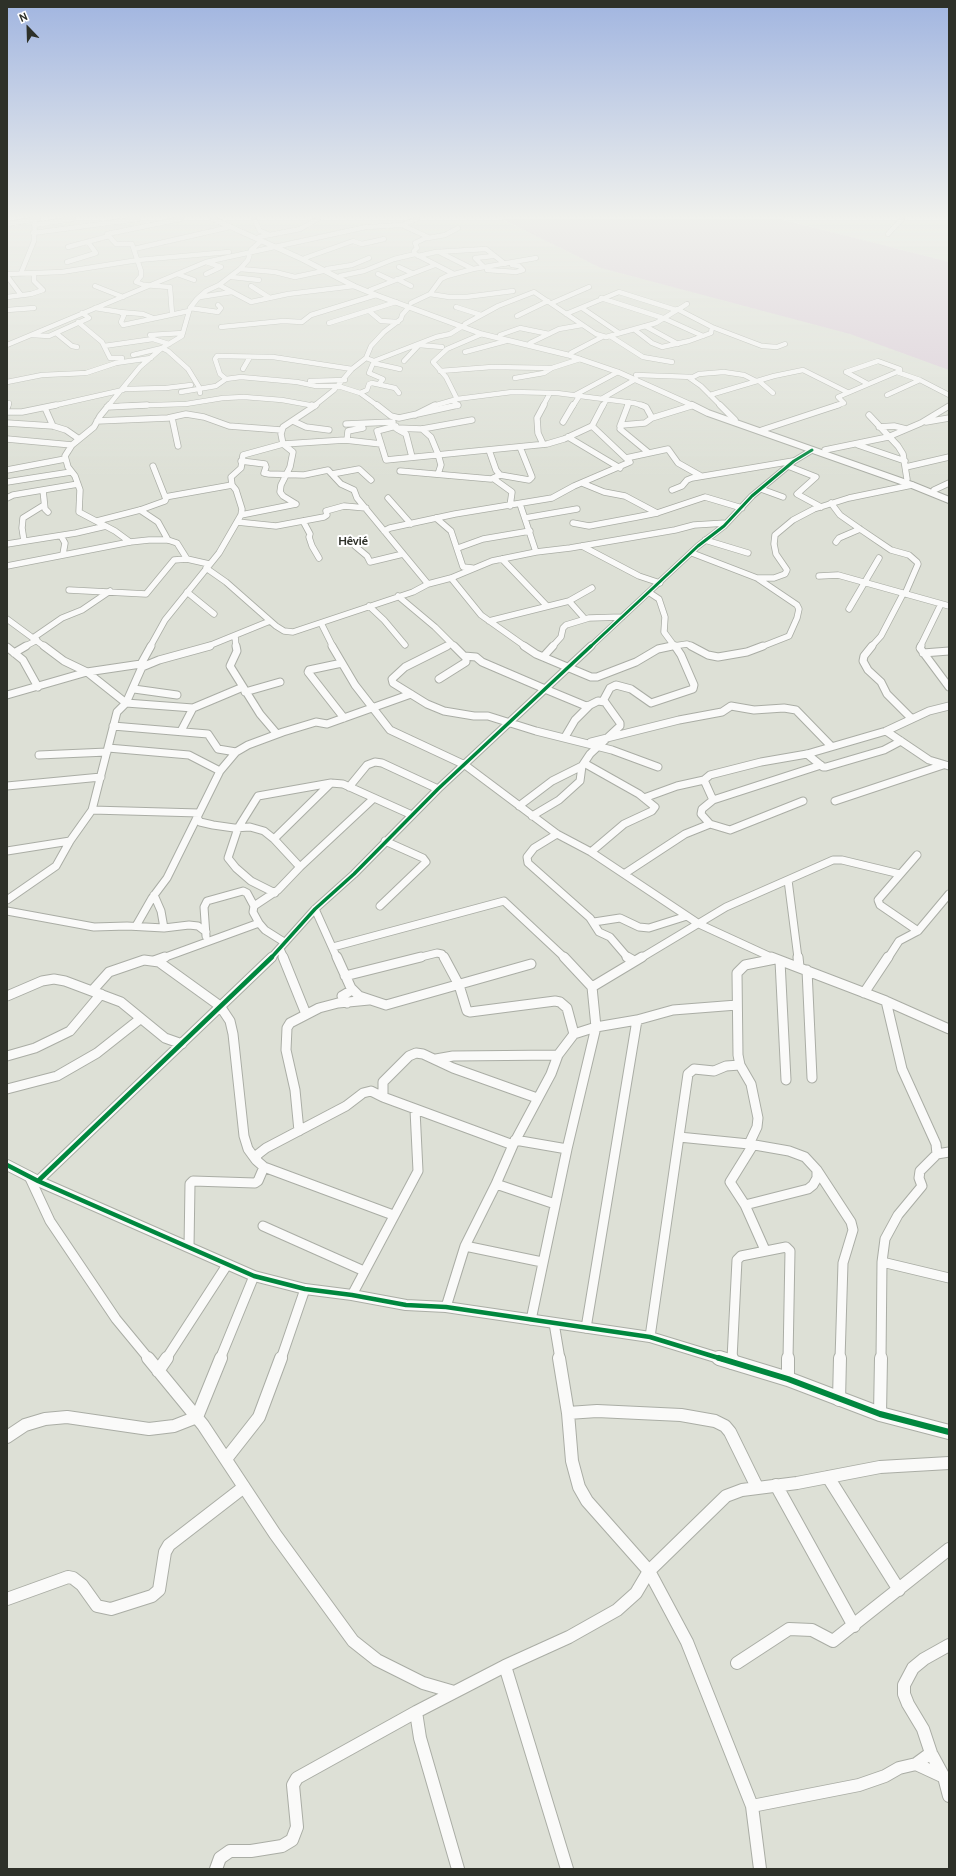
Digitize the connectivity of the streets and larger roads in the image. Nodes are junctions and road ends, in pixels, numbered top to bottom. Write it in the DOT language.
graph roads {
  1 [pos="99,307"];
  2 [pos="171,307"];
  3 [pos="192,307"];
  4 [pos="220,307"];
  5 [pos="340,307"];
  6 [pos="382,307"];
  7 [pos="409,307"];
  8 [pos="414,307"];
  9 [pos="456,307"];
  10 [pos="500,307"];
  11 [pos="539,307"];
  12 [pos="556,307"];
  13 [pos="585,307"];
  14 [pos="628,307"];
  15 [pos="666,307"];
  16 [pos="683,307"];
  17 [pos="34,308"];
  18 [pos="95,308"];
  19 [pos="582,308"];
  20 [pos="190,309"];
  21 [pos="7,310"];
  22 [pos="677,310"];
  23 [pos="369,311"];
  24 [pos="120,312"];
  25 [pos="82,313"];
  26 [pos="172,314"];
  27 [pos="566,314"];
  28 [pos="481,315"];
  29 [pos="517,316"];
  30 [pos="153,318"];
  31 [pos="664,318"];
  32 [pos="381,321"];
  33 [pos="78,322"];
  34 [pos="398,322"];
  35 [pos="330,324"];
  36 [pos="464,325"];
  37 [pos="582,326"];
  38 [pos="645,326"];
  39 [pos="712,326"];
  40 [pos="221,327"];
  41 [pos="685,327"];
  42 [pos="634,330"];
  43 [pos="724,331"];
  44 [pos="384,332"];
  45 [pos="56,333"];
  46 [pos="183,333"];
  47 [pos="619,333"];
  48 [pos="482,334"];
  49 [pos="549,334"];
  50 [pos="32,335"];
  51 [pos="146,335"];
  52 [pos="153,335"];
  53 [pos="500,335"];
  54 [pos="707,335"];
  55 [pos="610,336"];
  56 [pos="436,337"];
  57 [pos="602,337"];
  58 [pos="158,340"];
  59 [pos="506,341"];
  60 [pos="530,343"];
  61 [pos="169,344"];
  62 [pos="678,344"];
  63 [pos="785,344"];
  64 [pos="7,345"];
  65 [pos="419,345"];
  66 [pos="104,346"];
  67 [pos="77,347"];
  68 [pos="162,348"];
  69 [pos="413,348"];
  70 [pos="445,348"];
  71 [pos="465,352"];
  72 [pos="571,353"];
  73 [pos="250,357"];
  74 [pos="119,358"];
  75 [pos="150,358"];
  76 [pos="580,359"];
  77 [pos="134,360"];
  78 [pos="371,361"];
  79 [pos="404,361"];
  80 [pos="672,362"];
  81 [pos="507,367"];
  82 [pos="552,368"];
  83 [pos="243,369"];
  84 [pos="352,369"];
  85 [pos="400,369"];
  86 [pos="440,371"];
  87 [pos="618,372"];
  88 [pos="900,372"];
  89 [pos="636,377"];
  90 [pos="688,377"];
  91 [pos="226,379"];
  92 [pos="345,380"];
  93 [pos="920,380"];
  94 [pos="757,381"];
  95 [pos="7,382"];
  96 [pos="302,383"];
  97 [pos="379,384"];
  98 [pos="868,384"];
  99 [pos="520,385"];
  100 [pos="199,386"];
  101 [pos="338,386"];
  102 [pos="123,390"];
  103 [pos="181,392"];
  104 [pos="847,392"];
  105 [pos="398,393"];
  106 [pos="550,393"];
  107 [pos="773,393"];
  108 [pos="360,394"];
  109 [pos="577,395"];
  110 [pos="710,395"];
  111 [pos="887,395"];
  112 [pos="949,395"];
  113 [pos="455,399"];
  114 [pos="605,399"];
  115 [pos="204,401"];
  116 [pos="629,402"];
  117 [pos="187,403"];
  118 [pos="315,406"];
  119 [pos="691,406"];
  120 [pos="949,406"];
  121 [pos="107,407"];
  122 [pos="45,408"];
  123 [pos="7,412"];
  124 [pos="185,414"];
  125 [pos="415,415"];
  126 [pos="869,415"];
  127 [pos="172,418"];
  128 [pos="652,418"];
  129 [pos="949,418"];
  130 [pos="472,420"];
  131 [pos="736,420"];
  132 [pos="97,421"];
  133 [pos="293,421"];
  134 [pos="563,422"];
  135 [pos="920,422"];
  136 [pos="7,423"];
  137 [pos="346,424"];
  138 [pos="397,424"];
  139 [pos="53,426"];
  140 [pos="592,426"];
  141 [pos="620,426"];
  142 [pos="879,427"];
  143 [pos="363,428"];
  144 [pos="422,429"];
  145 [pos="906,429"];
  146 [pos="281,430"];
  147 [pos="329,430"];
  148 [pos="762,430"];
  149 [pos="568,437"];
  150 [pos="888,438"];
  151 [pos="7,439"];
  152 [pos="79,439"];
  153 [pos="347,440"];
  154 [pos="283,444"];
  155 [pos="382,444"];
  156 [pos="543,444"];
  157 [pos="72,445"];
  158 [pos="857,445"];
  159 [pos="178,446"];
  160 [pos="520,447"];
  161 [pos="489,450"];
  162 [pos="812,450"];
  163 [pos="824,450"];
  164 [pos="649,453"];
  165 [pos="438,454"];
  166 [pos="412,457"];
  167 [pos="949,457"];
  168 [pos="626,458"];
  169 [pos="65,459"];
  170 [pos="241,461"];
  171 [pos="791,463"];
  172 [pos="905,464"];
  173 [pos="153,466"];
  174 [pos="620,468"];
  175 [pos="7,470"];
  176 [pos="400,471"];
  177 [pos="71,472"];
  178 [pos="288,474"];
  179 [pos="332,474"];
  180 [pos="438,474"];
  181 [pos="500,475"];
  182 [pos="701,476"];
  183 [pos="494,479"];
  184 [pos="371,480"];
  185 [pos="907,480"];
  186 [pos="7,482"];
  187 [pos="582,483"];
  188 [pos="949,483"];
  189 [pos="78,484"];
  190 [pos="232,485"];
  191 [pos="912,485"];
  192 [pos="761,489"];
  193 [pos="43,490"];
  194 [pos="672,490"];
  195 [pos="934,490"];
  196 [pos="949,496"];
  197 [pos="165,497"];
  198 [pos="783,497"];
  199 [pos="7,498"];
  200 [pos="388,498"];
  201 [pos="949,500"];
  202 [pos="44,504"];
  203 [pos="520,504"];
  204 [pos="831,504"];
  205 [pos="510,506"];
  206 [pos="822,507"];
  207 [pos="366,508"];
  208 [pos="742,508"];
  209 [pos="577,509"];
  210 [pos="140,510"];
  211 [pos="48,512"];
  212 [pos="657,513"];
  213 [pos="241,515"];
  214 [pos="436,518"];
  215 [pos="525,518"];
  216 [pos="96,521"];
  217 [pos="303,521"];
  218 [pos="237,522"];
  219 [pos="573,523"];
  220 [pos="726,523"];
  221 [pos="411,524"];
  222 [pos="106,526"];
  223 [pos="860,529"];
  224 [pos="384,530"];
  225 [pos="530,531"];
  226 [pos="61,536"];
  227 [pos="168,540"];
  228 [pos="706,540"];
  229 [pos="24,541"];
  230 [pos="130,542"];
  231 [pos="836,542"];
  232 [pos="7,544"];
  233 [pos="355,546"];
  234 [pos="582,546"];
  235 [pos="458,548"];
  236 [pos="536,552"];
  237 [pos="692,553"];
  238 [pos="748,553"];
  239 [pos="63,554"];
  240 [pos="403,554"];
  241 [pos="319,558"];
  242 [pos="879,558"];
  243 [pos="187,559"];
  244 [pos="502,559"];
  245 [pos="7,566"];
  246 [pos="207,566"];
  247 [pos="474,568"];
  248 [pos="818,576"];
  249 [pos="451,578"];
  250 [pos="757,578"];
  251 [pos="865,582"];
  252 [pos="428,584"];
  253 [pos="660,584"];
  254 [pos="592,588"];
  255 [pos="69,590"];
  256 [pos="110,591"];
  257 [pos="187,592"];
  258 [pos="650,593"];
  259 [pos="904,594"];
  260 [pos="398,596"];
  261 [pos="569,601"];
  262 [pos="941,604"];
  263 [pos="369,606"];
  264 [pos="546,606"];
  265 [pos="949,606"];
  266 [pos="849,609"];
  267 [pos="214,614"];
  268 [pos="622,617"];
  269 [pos="7,619"];
  270 [pos="585,619"];
  271 [pos="270,621"];
  272 [pos="489,621"];
  273 [pos="322,623"];
  274 [pos="235,636"];
  275 [pos="35,639"];
  276 [pos="451,644"];
  277 [pos="405,645"];
  278 [pos="673,646"];
  279 [pos="7,647"];
  280 [pos="949,651"];
  281 [pos="14,653"];
  282 [pos="923,653"];
  283 [pos="466,656"];
  284 [pos="543,657"];
  285 [pos="342,664"];
  286 [pos="142,666"];
  287 [pos="568,668"];
  288 [pos="87,672"];
  289 [pos="439,678"];
  290 [pos="280,682"];
  291 [pos="38,687"];
  292 [pos="949,687"];
  293 [pos="134,689"];
  294 [pos="244,689"];
  295 [pos="545,689"];
  296 [pos="411,694"];
  297 [pos="7,695"];
  298 [pos="177,695"];
  299 [pos="604,701"];
  300 [pos="126,703"];
  301 [pos="590,705"];
  302 [pos="949,706"];
  303 [pos="193,708"];
  304 [pos="374,708"];
  305 [pos="344,718"];
  306 [pos="911,718"];
  307 [pos="509,722"];
  308 [pos="113,726"];
  309 [pos="181,731"];
  310 [pos="886,731"];
  311 [pos="277,734"];
  312 [pos="565,737"];
  313 [pos="607,740"];
  314 [pos="901,741"];
  315 [pos="589,743"];
  316 [pos="600,746"];
  317 [pos="831,746"];
  318 [pos="107,750"];
  319 [pos="236,752"];
  320 [pos="806,754"];
  321 [pos="39,755"];
  322 [pos="583,764"];
  323 [pos="465,765"];
  324 [pos="821,766"];
  325 [pos="946,766"];
  326 [pos="658,767"];
  327 [pos="220,771"];
  328 [pos="101,778"];
  329 [pos="704,780"];
  330 [pos="331,782"];
  331 [pos="7,786"];
  332 [pos="349,787"];
  333 [pos="438,789"];
  334 [pos="374,798"];
  335 [pos="644,798"];
  336 [pos="712,800"];
  337 [pos="803,801"];
  338 [pos="835,801"];
  339 [pos="519,806"];
  340 [pos="92,810"];
  341 [pos="412,814"];
  342 [pos="199,816"];
  343 [pos="532,816"];
  344 [pos="710,824"];
  345 [pos="238,828"];
  346 [pos="558,834"];
  347 [pos="274,839"];
  348 [pos="70,841"];
  349 [pos="385,841"];
  350 [pos="7,851"];
  351 [pos="591,852"];
  352 [pos="917,855"];
  353 [pos="300,867"];
  354 [pos="624,874"];
  355 [pos="900,874"];
  356 [pos="788,880"];
  357 [pos="276,893"];
  358 [pos="949,894"];
  359 [pos="154,895"];
  360 [pos="7,900"];
  361 [pos="254,906"];
  362 [pos="380,906"];
  363 [pos="315,909"];
  364 [pos="7,911"];
  365 [pos="687,916"];
  366 [pos="594,922"];
  367 [pos="259,923"];
  368 [pos="699,924"];
  369 [pos="136,926"];
  370 [pos="164,928"];
  371 [pos="918,931"];
  372 [pos="207,936"];
  373 [pos="282,945"];
  374 [pos="333,946"];
  375 [pos="778,960"];
  376 [pos="154,961"];
  377 [pos="634,961"];
  378 [pos="531,964"];
  379 [pos="803,969"];
  380 [pos="345,976"];
  381 [pos="459,985"];
  382 [pos="592,987"];
  383 [pos="352,990"];
  384 [pos="92,991"];
  385 [pos="864,993"];
  386 [pos="101,994"];
  387 [pos="7,996"];
  388 [pos="370,1000"];
  389 [pos="886,1001"];
  390 [pos="347,1003"];
  391 [pos="737,1005"];
  392 [pos="220,1006"];
  393 [pos="306,1014"];
  394 [pos="140,1019"];
  395 [pos="637,1020"];
  396 [pos="596,1027"];
  397 [pos="949,1030"];
  398 [pos="574,1034"];
  399 [pos="182,1044"];
  400 [pos="558,1055"];
  401 [pos="7,1056"];
  402 [pos="436,1059"];
  403 [pos="740,1064"];
  404 [pos="812,1078"];
  405 [pos="786,1080"];
  406 [pos="7,1089"];
  407 [pos="383,1097"];
  408 [pos="537,1098"];
  409 [pos="415,1110"];
  410 [pos="299,1131"];
  411 [pos="679,1137"];
  412 [pos="514,1143"];
  413 [pos="751,1144"];
  414 [pos="567,1149"];
  415 [pos="949,1152"];
  416 [pos="937,1154"];
  417 [pos="7,1157"];
  418 [pos="256,1160"];
  419 [pos="11,1167"];
  420 [pos="264,1167"];
  421 [pos="817,1170"];
  422 [pos="34,1179"];
  423 [pos="496,1184"];
  424 [pos="555,1204"];
  425 [pos="745,1205"];
  426 [pos="393,1215"];
  427 [pos="263,1226"];
  428 [pos="465,1246"];
  429 [pos="189,1247"];
  430 [pos="765,1250"];
  431 [pos="542,1262"];
  432 [pos="882,1262"];
  433 [pos="227,1265"];
  434 [pos="364,1271"];
  435 [pos="254,1276"];
  436 [pos="949,1278"];
  437 [pos="305,1289"];
  438 [pos="352,1295"];
  439 [pos="446,1307"];
  440 [pos="531,1320"];
  441 [pos="554,1323"];
  442 [pos="586,1328"];
  443 [pos="650,1337"];
  444 [pos="732,1363"];
  445 [pos="158,1371"];
  446 [pos="788,1379"];
  447 [pos="839,1400"];
  448 [pos="568,1413"];
  449 [pos="880,1414"];
  450 [pos="197,1417"];
  451 [pos="949,1432"];
  452 [pos="7,1437"];
  453 [pos="226,1459"];
  454 [pos="949,1463"];
  455 [pos="828,1477"];
  456 [pos="776,1485"];
  457 [pos="244,1487"];
  458 [pos="757,1487"];
  459 [pos="949,1548"];
  460 [pos="649,1571"];
  461 [pos="899,1590"];
  462 [pos="7,1599"];
  463 [pos="854,1626"];
  464 [pos="949,1645"];
  465 [pos="737,1663"];
  466 [pos="505,1666"];
  467 [pos="454,1692"];
  468 [pos="416,1712"];
  469 [pos="931,1753"];
  470 [pos="916,1764"];
  471 [pos="944,1777"];
  472 [pos="949,1796"];
  473 [pos="752,1806"];
  474 [pos="216,1869"];
  475 [pos="458,1869"];
  476 [pos="567,1869"];
  477 [pos="760,1869"];
  1 -- 18 [label="street"];
  2 -- 26 [label="street"];
  3 -- 20 [label="street"];
  4 -- 20 [label="street"];
  5 -- 40 [label="street"];
  6 -- 23 [label="street"];
  7 -- 34 [label="street"];
  8 -- 36 [label="street"];
  9 -- 28 [label="street"];
  10 -- 28 [label="street"];
  11 -- 29 [label="street"];
  12 -- 27 [label="street"];
  13 -- 19 [label="street"];
  14 -- 31 [label="street"];
  15 -- 22 [label="street"];
  16 -- 22 [label="street"];
  17 -- 21 [label="street"];
  18 -- 24 [label="street"];
  18 -- 25 [label="street"];
  19 -- 27 [label="street"];
  19 -- 47 [label="street"];
  20 -- 26 [label="street"];
  20 -- 46 [label="street"];
  22 -- 31 [label="street"];
  22 -- 39 [label="street"];
  23 -- 32 [label="street"];
  23 -- 35 [label="street"];
  24 -- 30 [label="street"];
  24 -- 30 [label="street"];
  25 -- 33 [label="street"];
  25 -- 50 [label="street"];
  26 -- 30 [label="street"];
  27 -- 37 [label="street"];
  28 -- 36 [label="street"];
  31 -- 38 [label="street"];
  31 -- 41 [label="street"];
  32 -- 34 [label="street"];
  32 -- 44 [label="street"];
  33 -- 45 [label="street"];
  33 -- 66 [label="street"];
  34 -- 44 [label="street"];
  36 -- 48 [label="street"];
  36 -- 53 [label="street"];
  36 -- 56 [label="street"];
  37 -- 49 [label="street"];
  37 -- 57 [label="street"];
  38 -- 42 [label="street"];
  38 -- 62 [label="street"];
  39 -- 41 [label="street"];
  39 -- 43 [label="street"];
  39 -- 54 [label="street"];
  41 -- 54 [label="street"];
  42 -- 47 [label="street"];
  42 -- 62 [label="street"];
  43 -- 54 [label="street"];
  43 -- 63 [label="street"];
  44 -- 78 [label="street"];
  45 -- 50 [label="street"];
  45 -- 67 [label="street"];
  46 -- 52 [label="street"];
  46 -- 61 [label="street"];
  47 -- 55 [label="street"];
  48 -- 59 [label="street"];
  48 -- 70 [label="street"];
  49 -- 53 [label="street"];
  49 -- 60 [label="street"];
  50 -- 64 [label="street"];
  51 -- 52 [label="street"];
  52 -- 58 [label="street"];
  53 -- 60 [label="street"];
  54 -- 62 [label="street"];
  55 -- 57 [label="street"];
  55 -- 80 [label="street"];
  56 -- 65 [label="street"];
  56 -- 70 [label="street"];
  57 -- 72 [label="street"];
  58 -- 61 [label="street"];
  58 -- 66 [label="street"];
  59 -- 71 [label="street"];
  59 -- 76 [label="street"];
  60 -- 72 [label="street"];
  61 -- 68 [label="street"];
  65 -- 69 [label="street"];
  65 -- 70 [label="street"];
  66 -- 74 [label="street"];
  68 -- 74 [label="street"];
  68 -- 75 [label="street"];
  68 -- 100 [label="street"];
  69 -- 78 [label="street"];
  69 -- 79 [label="street"];
  70 -- 86 [label="street"];
  72 -- 89 [label="street"];
  73 -- 83 [label="street"];
  73 -- 84 [label="street"];
  73 -- 91 [label="street"];
  74 -- 77 [label="street"];
  75 -- 77 [label="street"];
  75 -- 102 [label="street"];
  76 -- 82 [label="street"];
  76 -- 87 [label="street"];
  77 -- 95 [label="street"];
  78 -- 84 [label="street"];
  78 -- 85 [label="street"];
  78 -- 97 [label="street"];
  81 -- 82 [label="street"];
  81 -- 86 [label="street"];
  81 -- 99 [label="street"];
  82 -- 99 [label="street"];
  84 -- 92 [label="street"];
  86 -- 113 [label="street"];
  87 -- 89 [label="street"];
  87 -- 109 [label="street"];
  88 -- 93 [label="street"];
  88 -- 98 [label="street"];
  88 -- 98 [label="street"];
  89 -- 90 [label="street"];
  89 -- 114 [label="street"];
  89 -- 119 [label="street"];
  89 -- 131 [label="street"];
  90 -- 94 [label="street"];
  90 -- 110 [label="street"];
  91 -- 96 [label="street"];
  91 -- 100 [label="street"];
  92 -- 96 [label="street"];
  92 -- 101 [label="street"];
  93 -- 111 [label="street"];
  93 -- 112 [label="street"];
  94 -- 104 [label="street"];
  94 -- 107 [label="street"];
  94 -- 110 [label="street"];
  96 -- 101 [label="street"];
  97 -- 105 [label="street"];
  97 -- 108 [label="street"];
  98 -- 104 [label="street"];
  99 -- 106 [label="street"];
  99 -- 113 [label="street"];
  100 -- 102 [label="street"];
  100 -- 103 [label="street"];
  100 -- 115 [label="street"];
  101 -- 108 [label="street"];
  101 -- 118 [label="street"];
  102 -- 121 [label="street"];
  102 -- 122 [label="street"];
  104 -- 148 [label="street"];
  106 -- 109 [label="street"];
  106 -- 156 [label="street"];
  108 -- 138 [label="street"];
  109 -- 114 [label="street"];
  109 -- 134 [label="street"];
  110 -- 131 [label="street"];
  113 -- 125 [label="street"];
  113 -- 125 [label="street"];
  114 -- 116 [label="street"];
  114 -- 140 [label="street"];
  115 -- 117 [label="street"];
  115 -- 118 [label="street"];
  116 -- 128 [label="street"];
  116 -- 141 [label="street"];
  117 -- 121 [label="street"];
  117 -- 124 [label="street"];
  118 -- 133 [label="street"];
  119 -- 128 [label="street"];
  119 -- 162 [label="street"];
  120 -- 135 [label="street"];
  121 -- 132 [label="street"];
  122 -- 123 [label="street"];
  122 -- 139 [label="street"];
  124 -- 127 [label="street"];
  124 -- 146 [label="street"];
  125 -- 138 [label="street"];
  126 -- 142 [label="street"];
  127 -- 132 [label="street"];
  127 -- 159 [label="street"];
  128 -- 141 [label="street"];
  129 -- 135 [label="street"];
  130 -- 144 [label="street"];
  131 -- 148 [label="street"];
  132 -- 152 [label="street"];
  133 -- 146 [label="street"];
  133 -- 147 [label="street"];
  135 -- 145 [label="street"];
  136 -- 139 [label="street"];
  137 -- 138 [label="street"];
  138 -- 144 [label="street"];
  138 -- 155 [label="street"];
  138 -- 166 [label="street"];
  139 -- 152 [label="street"];
  140 -- 149 [label="street"];
  140 -- 168 [label="street"];
  141 -- 164 [label="street"];
  142 -- 145 [label="street"];
  142 -- 150 [label="street"];
  143 -- 153 [label="street"];
  144 -- 165 [label="street"];
  145 -- 150 [label="street"];
  146 -- 154 [label="street"];
  148 -- 163 [label="street"];
  149 -- 156 [label="street"];
  149 -- 174 [label="street"];
  150 -- 158 [label="street"];
  150 -- 172 [label="street"];
  151 -- 157 [label="street"];
  152 -- 157 [label="street"];
  153 -- 154 [label="street"];
  153 -- 155 [label="street"];
  154 -- 170 [label="street"];
  154 -- 178 [label="street"];
  155 -- 166 [label="street"];
  156 -- 160 [label="street"];
  157 -- 169 [label="street"];
  158 -- 163 [label="street"];
  158 -- 172 [label="street"];
  160 -- 161 [label="street"];
  160 -- 181 [label="street"];
  161 -- 165 [label="street"];
  161 -- 181 [label="street"];
  162 -- 171 [label="street"];
  162 -- 191 [label="street"];
  163 -- 185 [label="street"];
  164 -- 168 [label="street"];
  164 -- 182 [label="street"];
  165 -- 166 [label="street"];
  165 -- 180 [label="street"];
  167 -- 172 [label="street"];
  168 -- 174 [label="street"];
  169 -- 175 [label="street"];
  169 -- 177 [label="street"];
  170 -- 178 [label="street"];
  170 -- 190 [label="street"];
  171 -- 182 [label="street"];
  171 -- 192 [label="street"];
  171 -- 206 [label="street"];
  172 -- 185 [label="street"];
  173 -- 197 [label="street"];
  174 -- 187 [label="street"];
  176 -- 180 [label="street"];
  177 -- 186 [label="street"];
  177 -- 189 [label="street"];
  178 -- 179 [label="street"];
  178 -- 213 [label="street"];
  179 -- 184 [label="street"];
  179 -- 207 [label="street"];
  180 -- 183 [label="street"];
  181 -- 183 [label="street"];
  182 -- 194 [label="street"];
  183 -- 205 [label="street"];
  185 -- 195 [label="street"];
  187 -- 203 [label="street"];
  187 -- 212 [label="street"];
  188 -- 195 [label="street"];
  189 -- 193 [label="street"];
  189 -- 216 [label="street"];
  190 -- 197 [label="street"];
  190 -- 213 [label="street"];
  191 -- 201 [label="street"];
  191 -- 204 [label="street"];
  192 -- 198 [label="street"];
  192 -- 208 [label="street"];
  193 -- 199 [label="street"];
  193 -- 202 [label="street"];
  195 -- 196 [label="street"];
  197 -- 210 [label="street"];
  200 -- 221 [label="street"];
  202 -- 211 [label="street"];
  202 -- 229 [label="street"];
  203 -- 205 [label="street"];
  203 -- 215 [label="street"];
  204 -- 206 [label="street"];
  204 -- 223 [label="street"];
  205 -- 214 [label="street"];
  206 -- 250 [label="street"];
  207 -- 217 [label="street"];
  207 -- 224 [label="street"];
  208 -- 212 [label="street"];
  208 -- 220 [label="street"];
  209 -- 215 [label="street"];
  210 -- 216 [label="street"];
  210 -- 227 [label="street"];
  212 -- 219 [label="street"];
  213 -- 218 [label="street"];
  214 -- 221 [label="street"];
  214 -- 235 [label="street"];
  215 -- 225 [label="street"];
  216 -- 222 [label="street"];
  217 -- 218 [label="street"];
  217 -- 241 [label="street"];
  218 -- 246 [label="street"];
  220 -- 228 [label="street"];
  220 -- 234 [label="street"];
  221 -- 224 [label="street"];
  222 -- 226 [label="street"];
  222 -- 230 [label="street"];
  223 -- 231 [label="street"];
  223 -- 259 [label="street"];
  224 -- 240 [label="street"];
  225 -- 235 [label="street"];
  225 -- 236 [label="street"];
  226 -- 229 [label="street"];
  226 -- 239 [label="street"];
  227 -- 230 [label="street"];
  227 -- 243 [label="street"];
  228 -- 237 [label="street"];
  228 -- 238 [label="street"];
  229 -- 232 [label="street"];
  230 -- 239 [label="street"];
  233 -- 240 [label="street"];
  234 -- 236 [label="street"];
  234 -- 253 [label="street"];
  235 -- 247 [label="street"];
  236 -- 244 [label="street"];
  237 -- 250 [label="street"];
  237 -- 253 [label="street"];
  239 -- 245 [label="street"];
  240 -- 252 [label="street"];
  242 -- 251 [label="street"];
  243 -- 246 [label="street"];
  243 -- 256 [label="street"];
  244 -- 247 [label="street"];
  244 -- 264 [label="street"];
  246 -- 257 [label="street"];
  246 -- 271 [label="street"];
  247 -- 249 [label="street"];
  248 -- 251 [label="street"];
  249 -- 252 [label="street"];
  249 -- 272 [label="street"];
  250 -- 278 [label="street"];
  251 -- 259 [label="street"];
  251 -- 266 [label="street"];
  252 -- 260 [label="street"];
  253 -- 258 [label="street"];
  254 -- 261 [label="street"];
  255 -- 256 [label="street"];
  256 -- 275 [label="street"];
  257 -- 267 [label="street"];
  257 -- 286 [label="street"];
  258 -- 268 [label="street"];
  258 -- 278 [label="street"];
  259 -- 262 [label="street"];
  259 -- 306 [label="street"];
  260 -- 263 [label="street"];
  260 -- 276 [label="street"];
  261 -- 264 [label="street"];
  261 -- 270 [label="street"];
  262 -- 265 [label="street"];
  262 -- 282 [label="street"];
  263 -- 273 [label="street"];
  263 -- 277 [label="street"];
  264 -- 272 [label="street"];
  268 -- 270 [label="street"];
  268 -- 287 [label="street"];
  269 -- 275 [label="street"];
  270 -- 284 [label="street"];
  271 -- 273 [label="street"];
  271 -- 274 [label="street"];
  272 -- 284 [label="street"];
  273 -- 285 [label="street"];
  274 -- 286 [label="street"];
  274 -- 294 [label="street"];
  275 -- 281 [label="street"];
  275 -- 288 [label="street"];
  276 -- 283 [label="street"];
  276 -- 296 [label="street"];
  278 -- 287 [label="street"];
  278 -- 299 [label="street"];
  279 -- 281 [label="street"];
  280 -- 282 [label="street"];
  281 -- 291 [label="street"];
  282 -- 292 [label="street"];
  283 -- 289 [label="street"];
  283 -- 295 [label="street"];
  284 -- 287 [label="street"];
  285 -- 304 [label="street"];
  285 -- 305 [label="street"];
  286 -- 288 [label="street"];
  286 -- 293 [label="street"];
  287 -- 295 [label="street"];
  288 -- 291 [label="street"];
  288 -- 300 [label="street"];
  290 -- 294 [label="street"];
  291 -- 297 [label="street"];
  293 -- 298 [label="street"];
  293 -- 300 [label="street"];
  294 -- 303 [label="street"];
  294 -- 311 [label="street"];
  295 -- 301 [label="street"];
  295 -- 307 [label="street"];
  296 -- 304 [label="street"];
  296 -- 307 [label="street"];
  299 -- 301 [label="street"];
  299 -- 313 [label="street"];
  300 -- 303 [label="street"];
  300 -- 308 [label="street"];
  301 -- 312 [label="street"];
  302 -- 306 [label="street"];
  303 -- 309 [label="street"];
  304 -- 305 [label="street"];
  304 -- 323 [label="street"];
  305 -- 311 [label="street"];
  306 -- 310 [label="street"];
  307 -- 312 [label="street"];
  307 -- 323 [label="street"];
  308 -- 309 [label="street"];
  308 -- 318 [label="street"];
  309 -- 319 [label="street"];
  310 -- 314 [label="street"];
  310 -- 317 [label="street"];
  311 -- 319 [label="street"];
  312 -- 315 [label="street"];
  313 -- 315 [label="street"];
  313 -- 316 [label="street"];
  313 -- 317 [label="street"];
  314 -- 324 [label="street"];
  314 -- 325 [label="street"];
  315 -- 316 [label="street"];
  316 -- 322 [label="street"];
  316 -- 326 [label="street"];
  317 -- 320 [label="street"];
  318 -- 321 [label="street"];
  318 -- 327 [label="street"];
  318 -- 328 [label="street"];
  319 -- 327 [label="street"];
  320 -- 324 [label="street"];
  320 -- 329 [label="street"];
  322 -- 335 [label="street"];
  322 -- 339 [label="street"];
  322 -- 343 [label="street"];
  323 -- 333 [label="street"];
  323 -- 339 [label="street"];
  324 -- 336 [label="street"];
  325 -- 338 [label="street"];
  327 -- 342 [label="street"];
  328 -- 331 [label="street"];
  328 -- 340 [label="street"];
  329 -- 335 [label="street"];
  329 -- 336 [label="street"];
  330 -- 332 [label="street"];
  330 -- 345 [label="street"];
  330 -- 347 [label="street"];
  332 -- 333 [label="street"];
  332 -- 334 [label="street"];
  333 -- 341 [label="street"];
  334 -- 341 [label="street"];
  334 -- 353 [label="street"];
  335 -- 351 [label="street"];
  336 -- 344 [label="street"];
  337 -- 344 [label="street"];
  339 -- 343 [label="street"];
  340 -- 342 [label="street"];
  340 -- 348 [label="street"];
  341 -- 349 [label="street"];
  342 -- 345 [label="street"];
  342 -- 359 [label="street"];
  343 -- 346 [label="street"];
  344 -- 354 [label="street"];
  345 -- 347 [label="street"];
  345 -- 357 [label="street"];
  346 -- 351 [label="street"];
  346 -- 366 [label="street"];
  347 -- 353 [label="street"];
  348 -- 350 [label="street"];
  348 -- 360 [label="street"];
  349 -- 362 [label="street"];
  349 -- 363 [label="street"];
  351 -- 354 [label="street"];
  352 -- 355 [label="street"];
  353 -- 357 [label="street"];
  354 -- 365 [label="street"];
  355 -- 356 [label="street"];
  355 -- 371 [label="street"];
  356 -- 368 [label="street"];
  356 -- 379 [label="street"];
  357 -- 361 [label="street"];
  358 -- 371 [label="street"];
  359 -- 369 [label="street"];
  359 -- 370 [label="street"];
  361 -- 367 [label="street"];
  361 -- 372 [label="street"];
  363 -- 373 [label="street"];
  363 -- 374 [label="street"];
  364 -- 369 [label="street"];
  365 -- 366 [label="street"];
  365 -- 368 [label="street"];
  366 -- 377 [label="street"];
  367 -- 372 [label="street"];
  367 -- 373 [label="street"];
  368 -- 375 [label="street"];
  368 -- 377 [label="street"];
  369 -- 370 [label="street"];
  370 -- 372 [label="street"];
  371 -- 385 [label="street"];
  372 -- 376 [label="street"];
  373 -- 392 [label="street"];
  373 -- 393 [label="street"];
  374 -- 380 [label="street"];
  374 -- 382 [label="street"];
  375 -- 379 [label="street"];
  375 -- 391 [label="street"];
  375 -- 405 [label="street"];
  376 -- 384 [label="street"];
  376 -- 392 [label="street"];
  377 -- 382 [label="street"];
  378 -- 381 [label="street"];
  379 -- 385 [label="street"];
  379 -- 404 [label="street"];
  380 -- 381 [label="street"];
  380 -- 383 [label="street"];
  381 -- 388 [label="street"];
  381 -- 398 [label="street"];
  382 -- 396 [label="street"];
  383 -- 388 [label="street"];
  383 -- 390 [label="street"];
  384 -- 386 [label="street"];
  384 -- 387 [label="street"];
  385 -- 389 [label="street"];
  386 -- 394 [label="street"];
  386 -- 401 [label="street"];
  388 -- 390 [label="street"];
  389 -- 397 [label="street"];
  389 -- 416 [label="street"];
  390 -- 393 [label="street"];
  391 -- 395 [label="street"];
  391 -- 403 [label="street"];
  392 -- 399 [label="street"];
  392 -- 418 [label="street"];
  393 -- 410 [label="street"];
  394 -- 399 [label="street"];
  394 -- 406 [label="street"];
  395 -- 396 [label="street"];
  395 -- 442 [label="street"];
  396 -- 398 [label="street"];
  396 -- 414 [label="street"];
  398 -- 400 [label="street"];
  399 -- 422 [label="street"];
  400 -- 402 [label="street"];
  400 -- 408 [label="street"];
  402 -- 407 [label="street"];
  402 -- 408 [label="street"];
  403 -- 411 [label="street"];
  403 -- 413 [label="street"];
  407 -- 409 [label="street"];
  407 -- 410 [label="street"];
  408 -- 412 [label="street"];
  409 -- 412 [label="street"];
  409 -- 426 [label="street"];
  410 -- 418 [label="street"];
  411 -- 413 [label="street"];
  411 -- 443 [label="street"];
  412 -- 414 [label="street"];
  412 -- 423 [label="street"];
  413 -- 421 [label="street"];
  413 -- 425 [label="street"];
  414 -- 424 [label="street"];
  415 -- 416 [label="street"];
  416 -- 432 [label="street"];
  417 -- 419 [label="street"];
  418 -- 420 [label="street"];
  419 -- 422 [label="street"];
  420 -- 426 [label="street"];
  420 -- 429 [label="street"];
  421 -- 425 [label="street"];
  421 -- 447 [label="street"];
  422 -- 429 [label="street"];
  422 -- 445 [label="street"];
  423 -- 424 [label="street"];
  423 -- 428 [label="street"];
  424 -- 431 [label="street"];
  425 -- 430 [label="street"];
  426 -- 434 [label="street"];
  427 -- 434 [label="street"];
  428 -- 431 [label="street"];
  428 -- 439 [label="street"];
  429 -- 433 [label="street"];
  430 -- 444 [label="street"];
  430 -- 446 [label="street"];
  431 -- 440 [label="street"];
  432 -- 436 [label="street"];
  432 -- 449 [label="street"];
  433 -- 435 [label="street"];
  433 -- 445 [label="street"];
  434 -- 438 [label="street"];
  435 -- 437 [label="street"];
  435 -- 450 [label="street"];
  437 -- 438 [label="street"];
  437 -- 453 [label="street"];
  438 -- 439 [label="street"];
  439 -- 440 [label="street"];
  440 -- 441 [label="street"];
  441 -- 442 [label="street"];
  441 -- 448 [label="street"];
  442 -- 443 [label="street"];
  443 -- 444 [label="street"];
  444 -- 446 [label="street"];
  445 -- 450 [label="street"];
  446 -- 447 [label="street"];
  447 -- 449 [label="street"];
  448 -- 458 [label="street"];
  448 -- 460 [label="street"];
  449 -- 451 [label="street"];
  450 -- 452 [label="street"];
  450 -- 453 [label="street"];
  453 -- 457 [label="street"];
  454 -- 455 [label="street"];
  455 -- 456 [label="street"];
  455 -- 461 [label="street"];
  456 -- 458 [label="street"];
  456 -- 463 [label="street"];
  457 -- 462 [label="street"];
  457 -- 467 [label="street"];
  458 -- 460 [label="street"];
  459 -- 461 [label="street"];
  460 -- 466 [label="street"];
  460 -- 473 [label="street"];
  461 -- 463 [label="street"];
  463 -- 465 [label="street"];
  464 -- 469 [label="street"];
  466 -- 467 [label="street"];
  466 -- 476 [label="street"];
  467 -- 468 [label="street"];
  468 -- 474 [label="street"];
  468 -- 475 [label="street"];
  469 -- 470 [label="street"];
  469 -- 471 [label="street"];
  470 -- 471 [label="street"];
  470 -- 473 [label="street"];
  471 -- 472 [label="street"];
  473 -- 477 [label="street"];
}
